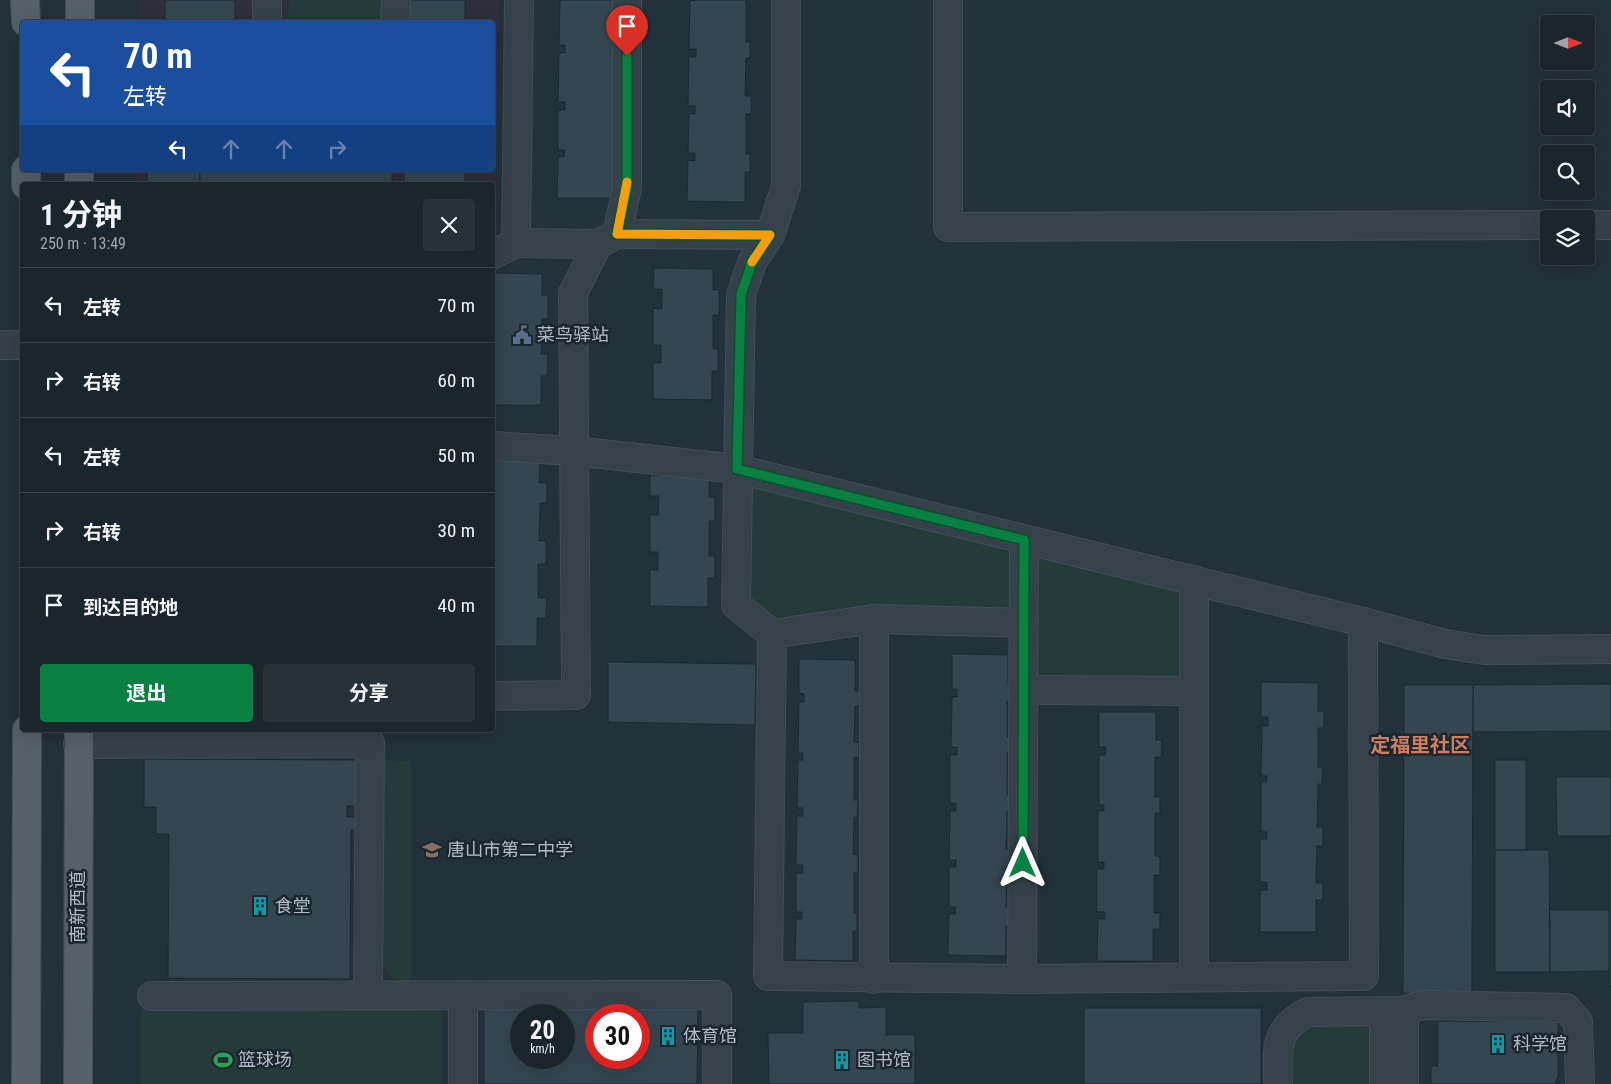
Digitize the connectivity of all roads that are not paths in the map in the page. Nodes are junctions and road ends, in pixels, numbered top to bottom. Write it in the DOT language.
graph roads {
  1 [pos="25,0"];
  2 [pos="80,0"];
  3 [pos="267,0"];
  4 [pos="396,0"];
  5 [pos="519,0"];
  6 [pos="627,0"];
  7 [pos="786,0"];
  8 [pos="948,0"];
  9 [pos="26,20"];
  10 [pos="80,20"];
  11 [pos="266,20"];
  12 [pos="396,20"];
  13 [pos="1540,225"];
  14 [pos="1595,225"];
  15 [pos="1611,225"];
  16 [pos="770,235"];
  17 [pos="608,239"];
  18 [pos="504,249"];
  19 [pos="0,345"];
  20 [pos="20,345"];
  21 [pos="495,446"];
  22 [pos="574,451"];
  23 [pos="737,469"];
  24 [pos="1024,540"];
  25 [pos="1194,580"];
  26 [pos="874,619"];
  27 [pos="1362,622"];
  28 [pos="1024,623"];
  29 [pos="772,634"];
  30 [pos="1611,649"];
  31 [pos="1024,690"];
  32 [pos="1194,691"];
  33 [pos="495,696"];
  34 [pos="27,732"];
  35 [pos="78,737"];
  36 [pos="1194,978"];
  37 [pos="874,979"];
  38 [pos="1022,979"];
  39 [pos="368,994"];
  40 [pos="463,995"];
  41 [pos="152,996"];
  42 [pos="1394,1011"];
  43 [pos="26,1084"];
  44 [pos="78,1084"];
  45 [pos="463,1084"];
  46 [pos="717,1084"];
  47 [pos="1278,1084"];
  48 [pos="1384,1084"];
  49 [pos="1404,1084"];
  50 [pos="1580,1084"];
  1 -- 9 [label="main road"];
  2 -- 10 [label="main road"];
  3 -- 11 [label="street"];
  4 -- 12 [label="street"];
  5 -- 18 [label="street"];
  6 -- 17 [label="street"];
  7 -- 16 [label="street"];
  8 -- 13 [label="street"];
  14 -- 15 [label="street"];
  16 -- 17 [label="street"];
  16 -- 23 [label="street"];
  17 -- 18 [label="street"];
  17 -- 22 [label="street"];
  19 -- 20 [label="street"];
  21 -- 22 [label="street"];
  22 -- 23 [label="street"];
  22 -- 33 [label="street"];
  23 -- 24 [label="street"];
  23 -- 29 [label="street"];
  24 -- 25 [label="street"];
  24 -- 28 [label="street"];
  25 -- 27 [label="street"];
  25 -- 32 [label="street"];
  26 -- 28 [label="street"];
  26 -- 29 [label="street"];
  26 -- 37 [label="street"];
  27 -- 30 [label="street"];
  27 -- 36 [label="street"];
  28 -- 31 [label="street"];
  29 -- 37 [label="street"];
  31 -- 32 [label="street"];
  31 -- 38 [label="street"];
  32 -- 36 [label="street"];
  34 -- 43 [label="main road"];
  35 -- 39 [label="street"];
  35 -- 44 [label="main road, 南新西道"];
  36 -- 38 [label="street"];
  37 -- 38 [label="street"];
  39 -- 40 [label="street"];
  39 -- 41 [label="street"];
  40 -- 45 [label="street"];
  40 -- 46 [label="street"];
  42 -- 47 [label="street"];
  42 -- 48 [label="street"];
  42 -- 49 [label="street"];
  42 -- 50 [label="street"];
}
